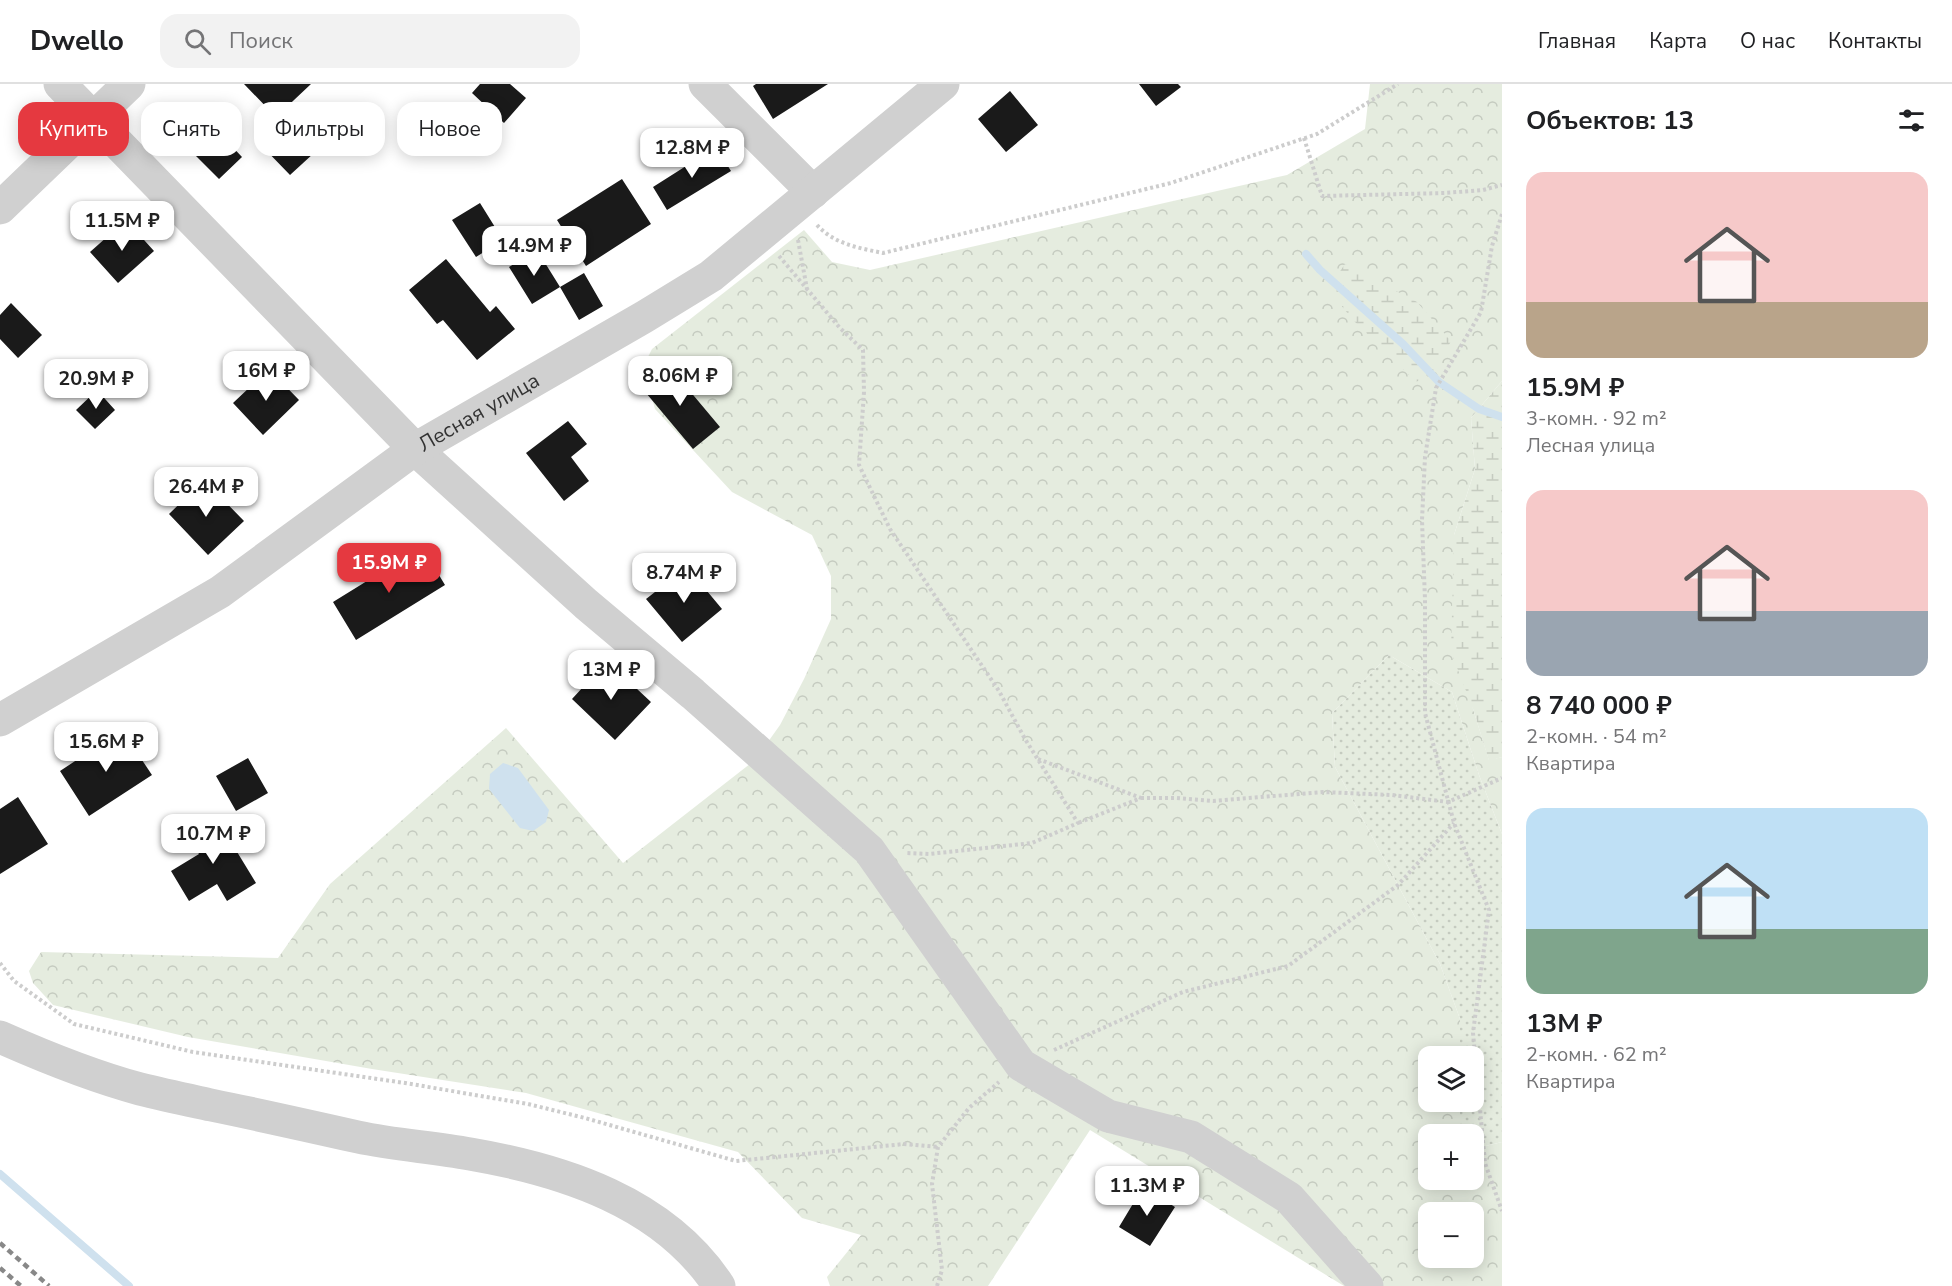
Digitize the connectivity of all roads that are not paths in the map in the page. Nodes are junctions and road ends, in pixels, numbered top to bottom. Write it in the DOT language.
graph roads {
  1 [pos="60,84"];
  2 [pos="129,84"];
  3 [pos="705,84"];
  4 [pos="944,84"];
  5 [pos="78,102"];
  6 [pos="110,102"];
  7 [pos="129,154"];
  8 [pos="54,156"];
  9 [pos="801,202"];
  10 [pos="0,208"];
  11 [pos="415,449"];
  12 [pos="0,720"];
  13 [pos="0,1037"];
  14 [pos="719,1286"];
  15 [pos="1367,1286"];
  1 -- 5 [label="street"];
  2 -- 6 [label="street"];
  3 -- 9 [label="street"];
  4 -- 9 [label="street, Лесная улица"];
  7 -- 11 [label="street"];
  8 -- 10 [label="street"];
  9 -- 11 [label="street, Лесная улица"];
  11 -- 12 [label="street, Лесная улица"];
  11 -- 15 [label="street"];
  13 -- 14 [label="street"];
}
